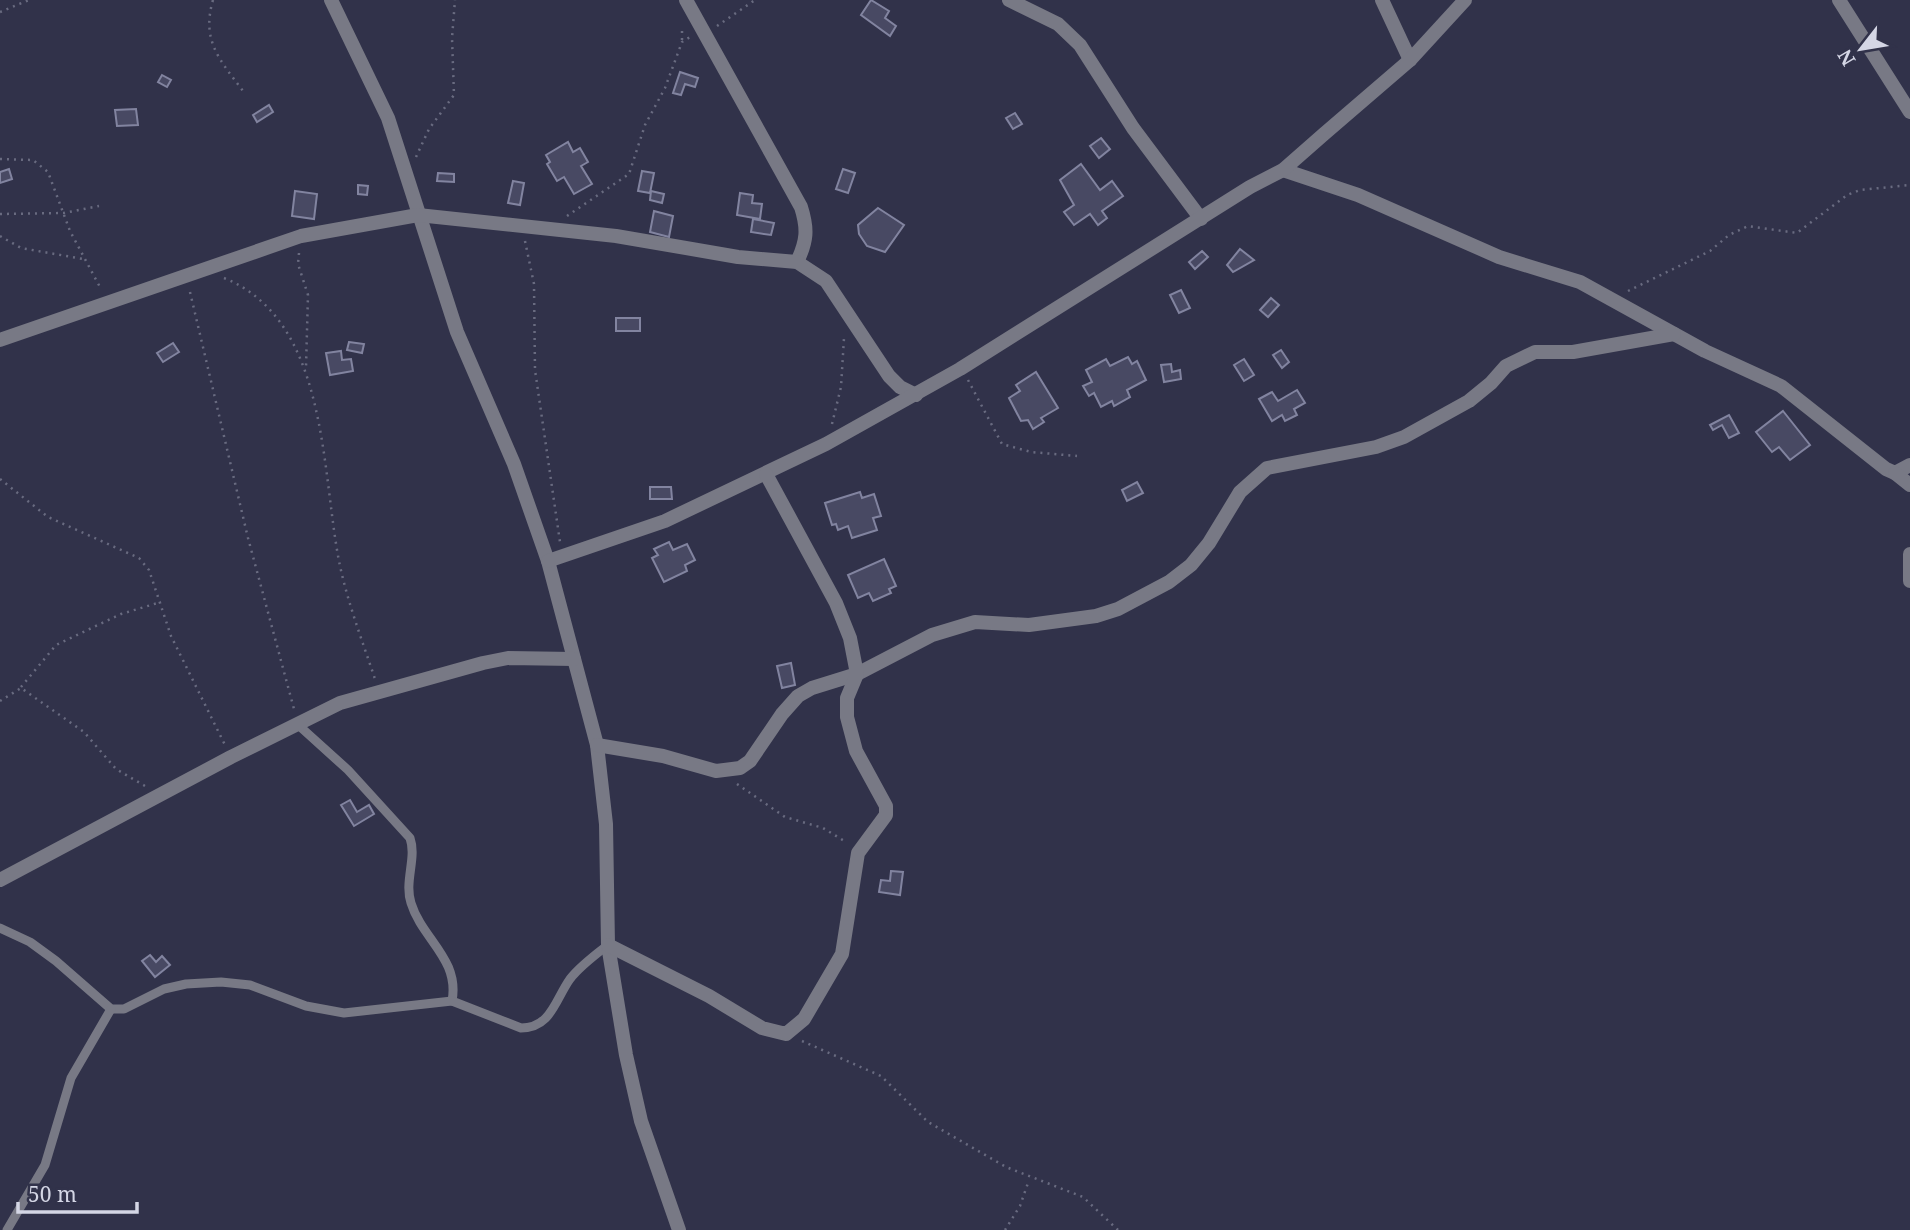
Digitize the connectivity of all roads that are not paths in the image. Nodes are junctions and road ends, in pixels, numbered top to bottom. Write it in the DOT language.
graph roads {
  1 [pos="331,0"];
  2 [pos="686,0"];
  3 [pos="1009,0"];
  4 [pos="1382,0"];
  5 [pos="1465,0"];
  6 [pos="1839,0"];
  7 [pos="1410,60"];
  8 [pos="1910,113"];
  9 [pos="1283,170"];
  10 [pos="418,215"];
  11 [pos="1201,219"];
  12 [pos="797,262"];
  13 [pos="1674,334"];
  14 [pos="0,340"];
  15 [pos="916,395"];
  16 [pos="1910,465"];
  17 [pos="1895,473"];
  18 [pos="766,474"];
  19 [pos="1910,485"];
  20 [pos="1910,554"];
  21 [pos="555,559"];
  22 [pos="1910,581"];
  23 [pos="575,659"];
  24 [pos="857,674"];
  25 [pos="296,723"];
  26 [pos="597,745"];
  27 [pos="0,880"];
  28 [pos="0,928"];
  29 [pos="608,945"];
  30 [pos="452,1001"];
  31 [pos="111,1009"];
  32 [pos="7,1230"];
  33 [pos="679,1230"];
  1 -- 10 [label="street"];
  2 -- 12 [label="street"];
  3 -- 11 [label="street"];
  4 -- 7 [label="street"];
  5 -- 7 [label="street"];
  6 -- 8 [label="street"];
  7 -- 9 [label="street"];
  9 -- 11 [label="street"];
  9 -- 13 [label="street"];
  10 -- 12 [label="street"];
  10 -- 14 [label="street"];
  10 -- 21 [label="street"];
  11 -- 15 [label="street"];
  12 -- 15 [label="street"];
  13 -- 17 [label="street"];
  13 -- 24 [label="street"];
  15 -- 18 [label="street"];
  16 -- 17 [label="street"];
  17 -- 19 [label="street"];
  18 -- 21 [label="street"];
  18 -- 24 [label="street"];
  20 -- 22 [label="street"];
  21 -- 23 [label="street"];
  23 -- 25 [label="street"];
  23 -- 26 [label="street"];
  24 -- 26 [label="street"];
  24 -- 29 [label="street"];
  25 -- 27 [label="street"];
  25 -- 30 [label="lane"];
  26 -- 29 [label="street"];
  28 -- 31 [label="lane"];
  29 -- 30 [label="lane"];
  29 -- 33 [label="street"];
  30 -- 31 [label="lane"];
  31 -- 32 [label="lane"];
}
